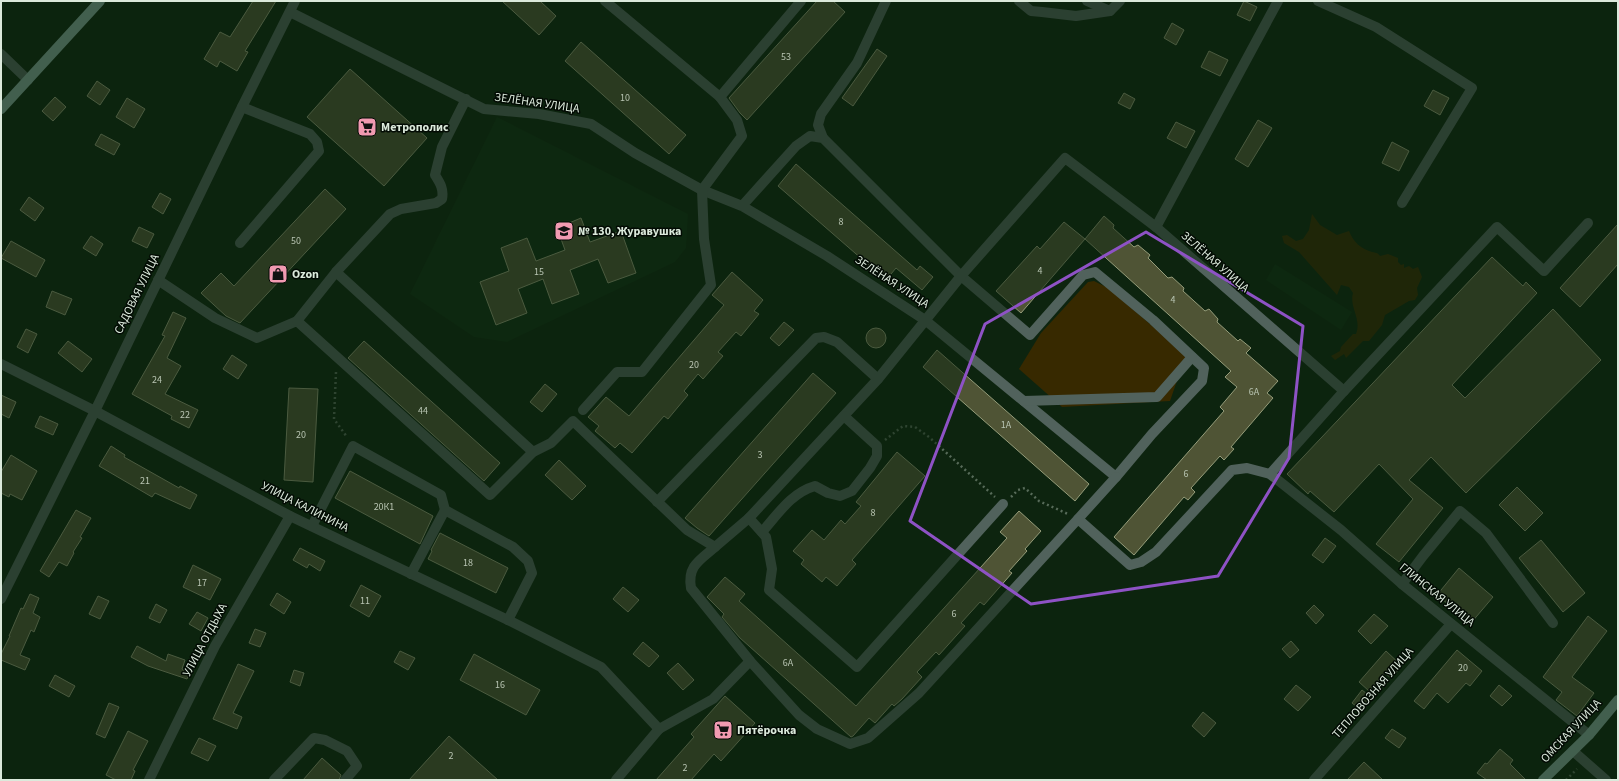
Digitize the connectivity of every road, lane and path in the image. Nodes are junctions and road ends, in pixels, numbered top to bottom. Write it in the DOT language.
graph roads {
  1 [pos="100,1"];
  2 [pos="295,1"];
  3 [pos="605,1"];
  4 [pos="801,1"];
  5 [pos="886,1"];
  6 [pos="1019,1"];
  7 [pos="1087,1"];
  8 [pos="1120,1"];
  9 [pos="1278,1"];
  10 [pos="1318,1"];
  11 [pos="1110,11"];
  12 [pos="290,12"];
  13 [pos="1,54"];
  14 [pos="28,80"];
  15 [pos="720,96"];
  16 [pos="466,99"];
  17 [pos="242,107"];
  18 [pos="1,109"];
  19 [pos="823,138"];
  20 [pos="702,190"];
  21 [pos="1402,203"];
  22 [pos="742,206"];
  23 [pos="1588,223"];
  24 [pos="1156,228"];
  25 [pos="240,242"];
  26 [pos="336,272"];
  27 [pos="962,276"];
  28 [pos="158,280"];
  29 [pos="925,320"];
  30 [pos="297,321"];
  31 [pos="1192,357"];
  32 [pos="337,358"];
  33 [pos="1,364"];
  34 [pos="878,379"];
  35 [pos="1344,391"];
  36 [pos="1024,401"];
  37 [pos="95,411"];
  38 [pos="844,416"];
  39 [pos="573,421"];
  40 [pos="353,446"];
  41 [pos="877,446"];
  42 [pos="533,452"];
  43 [pos="1270,474"];
  44 [pos="1116,477"];
  45 [pos="657,502"];
  46 [pos="1003,504"];
  47 [pos="445,510"];
  48 [pos="290,516"];
  49 [pos="749,518"];
  50 [pos="1078,518"];
  51 [pos="312,526"];
  52 [pos="762,532"];
  53 [pos="715,547"];
  54 [pos="411,574"];
  55 [pos="1402,584"];
  56 [pos="1,598"];
  57 [pos="508,620"];
  58 [pos="1553,623"];
  59 [pos="1451,624"];
  60 [pos="750,660"];
  61 [pos="1618,700"];
  62 [pos="659,729"];
  63 [pos="1589,735"];
  64 [pos="1573,751"];
  65 [pos="149,780"];
  66 [pos="274,780"];
  67 [pos="345,780"];
  68 [pos="616,780"];
  69 [pos="1314,780"];
  70 [pos="1543,780"];
  71 [pos="1606,780"];
  1 -- 14 [label="main road"];
  2 -- 12 [label="street, САДОВАЯ УЛИЦА"];
  3 -- 15 [label="street"];
  4 -- 15 [label="street"];
  5 -- 19 [label="street"];
  6 -- 11 [label="street"];
  7 -- 11 [label="street"];
  8 -- 11 [label="street"];
  9 -- 24 [label="street"];
  10 -- 21 [label="street"];
  12 -- 16 [label="street, ЗЕЛЁНАЯ УЛИЦА"];
  12 -- 17 [label="street, САДОВАЯ УЛИЦА"];
  13 -- 14 [label="street"];
  14 -- 18 [label="main road"];
  15 -- 20 [label="street"];
  16 -- 20 [label="street, ЗЕЛЁНАЯ УЛИЦА"];
  16 -- 26 [label="street"];
  17 -- 25 [label="street"];
  17 -- 28 [label="street, САДОВАЯ УЛИЦА"];
  19 -- 22 [label="street"];
  19 -- 27 [label="street"];
  20 -- 22 [label="street, ЗЕЛЁНАЯ УЛИЦА"];
  20 -- 39 [label="street"];
  22 -- 29 [label="street, ЗЕЛЁНАЯ УЛИЦА"];
  23 -- 35 [label="street"];
  24 -- 27 [label="street, ЗЕЛЁНАЯ УЛИЦА"];
  24 -- 35 [label="street, ЗЕЛЁНАЯ УЛИЦА"];
  26 -- 30 [label="street"];
  26 -- 42 [label="street"];
  27 -- 29 [label="street, ЗЕЛЁНАЯ УЛИЦА"];
  27 -- 31 [label="street"];
  28 -- 30 [label="street"];
  28 -- 37 [label="street, САДОВАЯ УЛИЦА"];
  29 -- 34 [label="street"];
  29 -- 36 [label="street"];
  30 -- 32 [label="street"];
  31 -- 36 [label="street"];
  31 -- 44 [label="street"];
  32 -- 40 [label="path"];
  32 -- 42 [label="street"];
  33 -- 37 [label="street, УЛИЦА КАЛИНИНА"];
  34 -- 38 [label="street"];
  34 -- 45 [label="street"];
  35 -- 43 [label="street"];
  36 -- 44 [label="street"];
  37 -- 48 [label="street, УЛИЦА КАЛИНИНА"];
  37 -- 56 [label="street, САДОВАЯ УЛИЦА"];
  38 -- 41 [label="street"];
  38 -- 49 [label="street"];
  39 -- 42 [label="street"];
  39 -- 45 [label="street"];
  40 -- 47 [label="street"];
  40 -- 51 [label="street"];
  41 -- 46 [label="path"];
  41 -- 52 [label="street"];
  43 -- 50 [label="street"];
  43 -- 55 [label="street, ГЛИНСКАЯ УЛИЦА"];
  44 -- 50 [label="street"];
  45 -- 53 [label="street"];
  46 -- 50 [label="path"];
  46 -- 52 [label="street"];
  47 -- 54 [label="street"];
  47 -- 57 [label="street"];
  48 -- 51 [label="street, УЛИЦА КАЛИНИНА"];
  48 -- 65 [label="street, УЛИЦА ОТДЫХА"];
  49 -- 52 [label="street"];
  49 -- 53 [label="street"];
  50 -- 60 [label="street"];
  51 -- 54 [label="street, УЛИЦА КАЛИНИНА"];
  53 -- 60 [label="street"];
  54 -- 57 [label="street, УЛИЦА КАЛИНИНА"];
  55 -- 58 [label="street"];
  55 -- 59 [label="street, ГЛИНСКАЯ УЛИЦА"];
  57 -- 62 [label="street, УЛИЦА КАЛИНИНА"];
  59 -- 63 [label="street, ГЛИНСКАЯ УЛИЦА"];
  59 -- 69 [label="street, ТЕПЛОВОЗНАЯ УЛИЦА"];
  60 -- 62 [label="street"];
  61 -- 63 [label="main road, ОМСКАЯ УЛИЦА"];
  62 -- 68 [label="street"];
  63 -- 64 [label="main road, ОМСКАЯ УЛИЦА"];
  64 -- 70 [label="main road, ОМСКАЯ УЛИЦА"];
  64 -- 71 [label="street"];
  66 -- 67 [label="street"];
}
